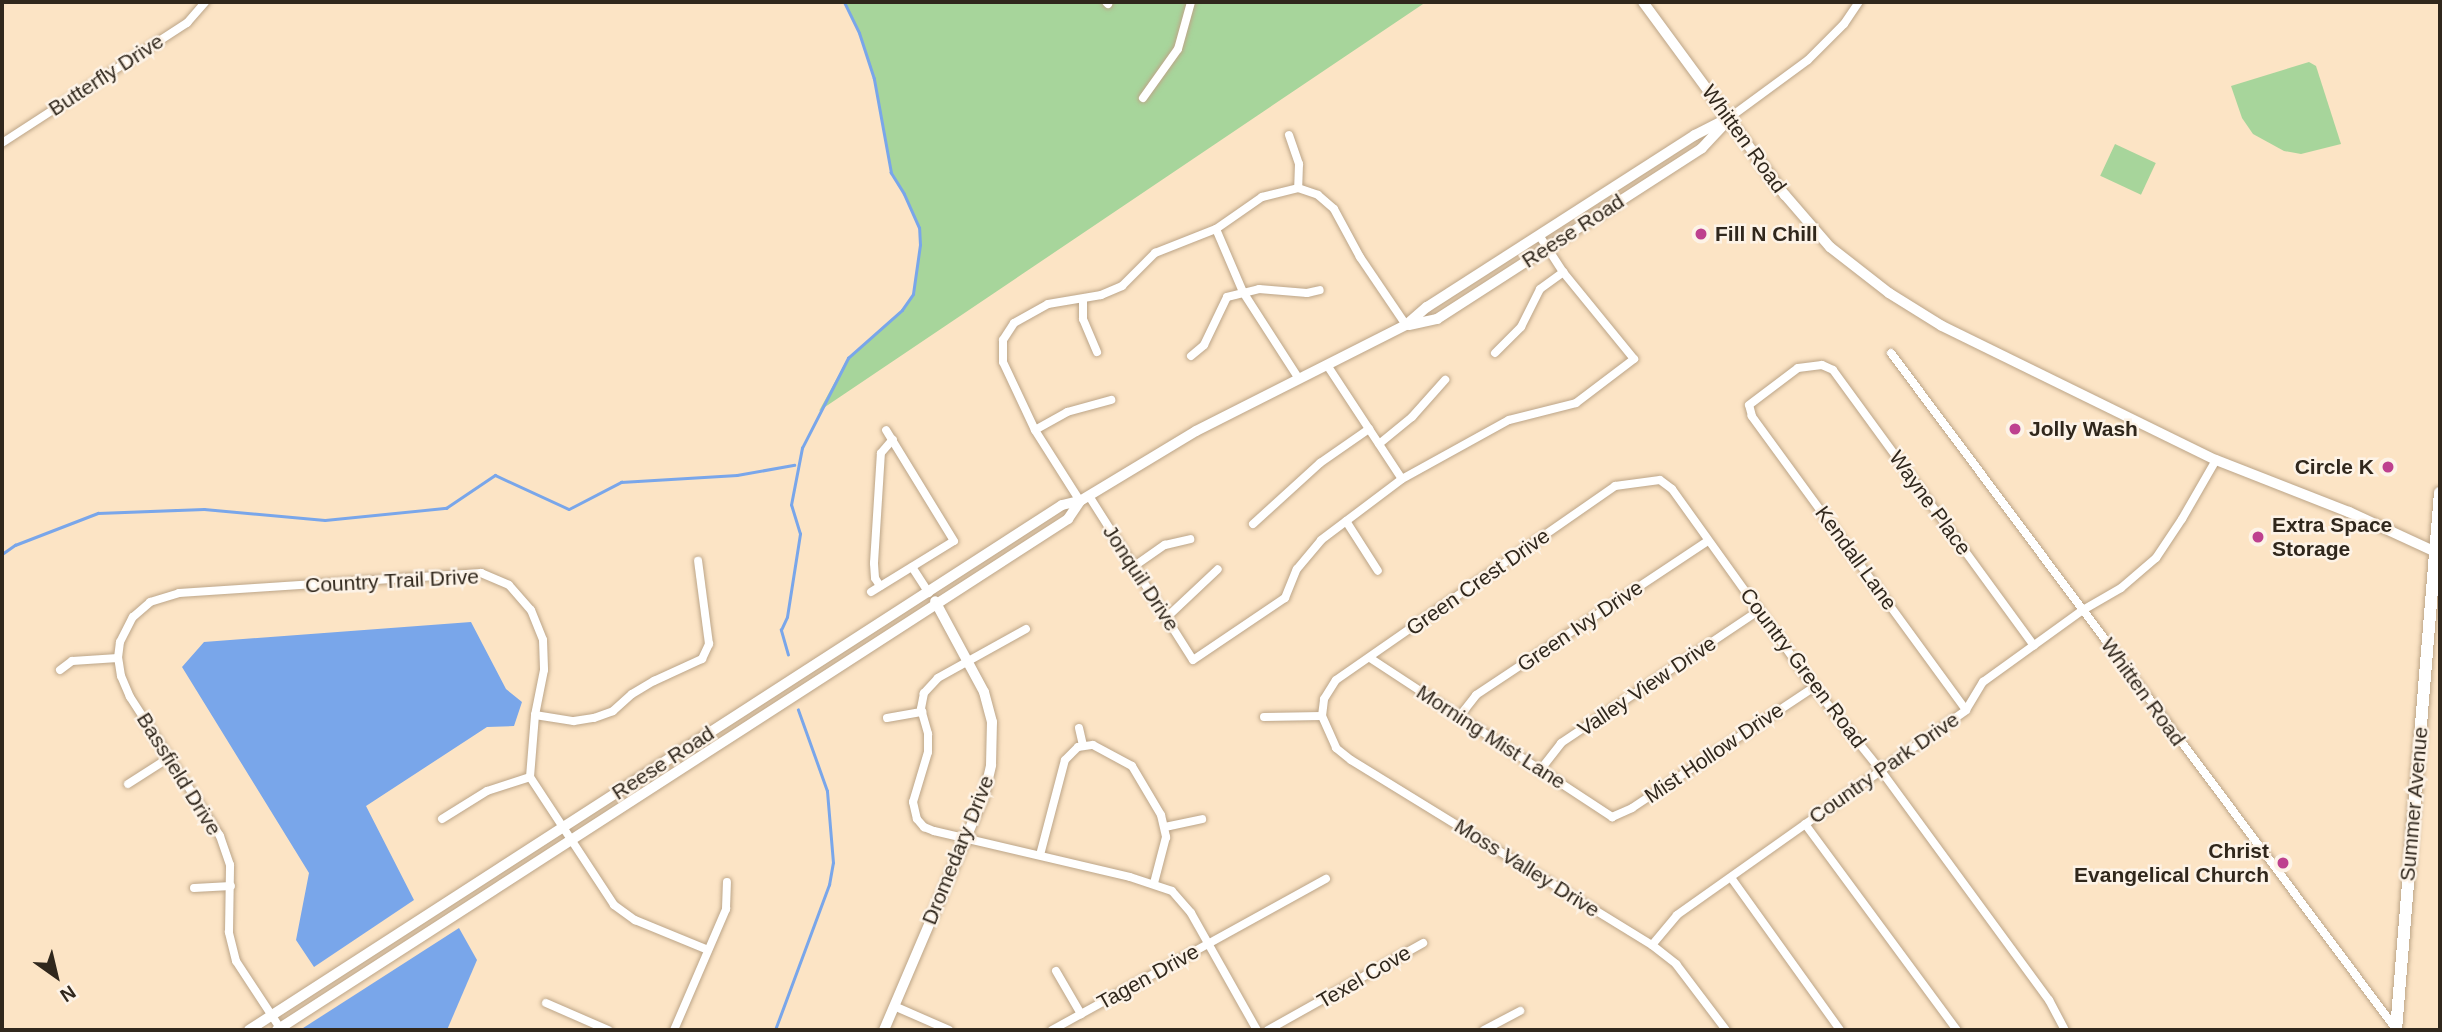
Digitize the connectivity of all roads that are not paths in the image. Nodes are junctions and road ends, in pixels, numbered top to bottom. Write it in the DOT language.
graph roads {
  1 [pos="205,2"];
  2 [pos="1191,2"];
  3 [pos="1643,2"];
  4 [pos="1859,2"];
  5 [pos="1143,98"];
  6 [pos="1729,118"];
  7 [pos="1289,135"];
  8 [pos="2,143"];
  9 [pos="1298,188"];
  10 [pos="1216,229"];
  11 [pos="1539,235"];
  12 [pos="1548,248"];
  13 [pos="1563,272"];
  14 [pos="1320,290"];
  15 [pos="1243,292"];
  16 [pos="1083,299"];
  17 [pos="1406,325"];
  18 [pos="1097,352"];
  19 [pos="1495,353"];
  20 [pos="1891,353"];
  21 [pos="1191,356"];
  22 [pos="1327,365"];
  23 [pos="1299,379"];
  24 [pos="1445,380"];
  25 [pos="1111,400"];
  26 [pos="1749,405"];
  27 [pos="1369,429"];
  28 [pos="886,430"];
  29 [pos="1035,430"];
  30 [pos="893,439"];
  31 [pos="1379,444"];
  32 [pos="2216,460"];
  33 [pos="1402,478"];
  34 [pos="1660,480"];
  35 [pos="2440,493"];
  36 [pos="1085,499"];
  37 [pos="1346,521"];
  38 [pos="1253,524"];
  39 [pos="1190,539"];
  40 [pos="1708,541"];
  41 [pos="2437,553"];
  42 [pos="698,561"];
  43 [pos="912,567"];
  44 [pos="1133,567"];
  45 [pos="1218,569"];
  46 [pos="1378,571"];
  47 [pos="880,586"];
  48 [pos="871,592"];
  49 [pos="929,593"];
  50 [pos="937,604"];
  51 [pos="1760,610"];
  52 [pos="2083,610"];
  53 [pos="1166,618"];
  54 [pos="1026,629"];
  55 [pos="2034,646"];
  56 [pos="118,658"];
  57 [pos="1370,658"];
  58 [pos="970,661"];
  59 [pos="60,670"];
  60 [pos="1814,687"];
  61 [pos="1966,710"];
  62 [pos="922,712"];
  63 [pos="536,715"];
  64 [pos="1322,716"];
  65 [pos="1264,717"];
  66 [pos="1459,717"];
  67 [pos="887,718"];
  68 [pos="1079,728"];
  69 [pos="1083,746"];
  70 [pos="170,757"];
  71 [pos="1541,769"];
  72 [pos="1882,772"];
  73 [pos="530,777"];
  74 [pos="128,784"];
  75 [pos="1612,817"];
  76 [pos="442,819"];
  77 [pos="1202,819"];
  78 [pos="1805,824"];
  79 [pos="1165,827"];
  80 [pos="562,829"];
  81 [pos="966,838"];
  82 [pos="570,841"];
  83 [pos="1040,855"];
  84 [pos="1732,878"];
  85 [pos="1326,879"];
  86 [pos="727,882"];
  87 [pos="1154,883"];
  88 [pos="231,886"];
  89 [pos="194,888"];
  90 [pos="1423,943"];
  91 [pos="1208,944"];
  92 [pos="1652,945"];
  93 [pos="708,950"];
  94 [pos="1056,971"];
  95 [pos="546,1003"];
  96 [pos="894,1006"];
  97 [pos="1520,1011"];
  98 [pos="1081,1014"];
  99 [pos="271,1016"];
  100 [pos="279,1029"];
  101 [pos="248,1030"];
  102 [pos="608,1030"];
  103 [pos="674,1030"];
  104 [pos="884,1030"];
  105 [pos="949,1030"];
  106 [pos="1052,1030"];
  107 [pos="1257,1030"];
  108 [pos="1268,1030"];
  109 [pos="1484,1030"];
  110 [pos="1726,1030"];
  111 [pos="1840,1030"];
  112 [pos="1957,1030"];
  113 [pos="2065,1030"];
  114 [pos="2396,1030"];
  1 -- 8 [label="street, Butterfly Drive"];
  2 -- 5 [label="street"];
  3 -- 6 [label="main road, Whitten Road"];
  4 -- 6 [label="street, Reese Road"];
  6 -- 11 [label="main road, Reese Road"];
  6 -- 12 [label="main road, Reese Road"];
  6 -- 32 [label="main road, Whitten Road"];
  7 -- 9 [label="street"];
  9 -- 10 [label="street"];
  9 -- 17 [label="street"];
  10 -- 15 [label="street"];
  10 -- 16 [label="street"];
  11 -- 12 [label="street"];
  11 -- 17 [label="main road, Reese Road"];
  12 -- 13 [label="street"];
  12 -- 17 [label="main road, Reese Road"];
  13 -- 19 [label="street"];
  13 -- 33 [label="street"];
  14 -- 15 [label="street"];
  15 -- 21 [label="street"];
  15 -- 23 [label="street"];
  16 -- 18 [label="street"];
  16 -- 29 [label="street, Jonquil Drive"];
  17 -- 22 [label="main road, Reese Road"];
  20 -- 52 [label="street, Whitten Road"];
  22 -- 23 [label="main road, Reese Road"];
  22 -- 27 [label="street"];
  23 -- 36 [label="main road, Reese Road"];
  24 -- 31 [label="street"];
  25 -- 29 [label="street"];
  26 -- 55 [label="street, Wayne Place"];
  26 -- 61 [label="street, Kendall Lane"];
  27 -- 31 [label="street"];
  27 -- 38 [label="street"];
  28 -- 30 [label="street"];
  29 -- 36 [label="street, Jonquil Drive"];
  30 -- 43 [label="street"];
  30 -- 47 [label="street"];
  31 -- 33 [label="street"];
  32 -- 41 [label="main road, Whitten Road"];
  32 -- 52 [label="street, Country Park Drive"];
  33 -- 37 [label="street"];
  34 -- 40 [label="street, Country Green Road"];
  34 -- 57 [label="street, Green Crest Drive"];
  35 -- 41 [label="main road, Summer Avenue"];
  36 -- 44 [label="street, Jonquil Drive"];
  36 -- 49 [label="main road, Reese Road"];
  36 -- 50 [label="main road, Reese Road"];
  37 -- 46 [label="street"];
  37 -- 53 [label="street, Jonquil Drive"];
  39 -- 44 [label="street"];
  40 -- 51 [label="street, Country Green Road"];
  40 -- 66 [label="street, Green Ivy Drive"];
  41 -- 114 [label="main road, Summer Avenue"];
  42 -- 63 [label="street"];
  43 -- 47 [label="street"];
  43 -- 49 [label="street"];
  44 -- 53 [label="street, Jonquil Drive"];
  45 -- 53 [label="street"];
  47 -- 48 [label="street"];
  49 -- 50 [label="main road, Dromedary Drive"];
  49 -- 80 [label="main road, Reese Road"];
  50 -- 58 [label="main road, Dromedary Drive"];
  50 -- 82 [label="main road, Reese Road"];
  51 -- 60 [label="street, Country Green Road"];
  51 -- 71 [label="street, Valley View Drive"];
  52 -- 55 [label="street, Country Park Drive"];
  52 -- 114 [label="street, Whitten Road"];
  54 -- 58 [label="street"];
  55 -- 61 [label="street, Country Park Drive"];
  56 -- 59 [label="street"];
  56 -- 63 [label="street, Country Trail Drive"];
  56 -- 70 [label="street, Bassfield Drive"];
  57 -- 64 [label="street, Green Crest Drive"];
  57 -- 66 [label="street, Morning Mist Lane"];
  58 -- 62 [label="street"];
  58 -- 81 [label="main road, Dromedary Drive"];
  60 -- 72 [label="street, Country Green Road"];
  60 -- 75 [label="street, Mist Hollow Drive"];
  61 -- 72 [label="street, Country Park Drive"];
  62 -- 67 [label="street"];
  62 -- 81 [label="street"];
  63 -- 73 [label="street, Country Trail Drive"];
  64 -- 65 [label="street"];
  64 -- 92 [label="street, Moss Valley Drive"];
  66 -- 71 [label="street, Morning Mist Lane"];
  68 -- 69 [label="street"];
  69 -- 79 [label="street"];
  69 -- 83 [label="street"];
  70 -- 74 [label="street"];
  70 -- 88 [label="street, Bassfield Drive"];
  71 -- 75 [label="street, Morning Mist Lane"];
  72 -- 78 [label="street, Country Park Drive"];
  72 -- 113 [label="street, Country Green Road"];
  73 -- 76 [label="street"];
  73 -- 80 [label="street"];
  77 -- 79 [label="street"];
  78 -- 84 [label="street, Country Park Drive"];
  78 -- 112 [label="street"];
  79 -- 87 [label="street"];
  80 -- 82 [label="street"];
  80 -- 99 [label="main road, Reese Road"];
  81 -- 83 [label="street"];
  81 -- 96 [label="main road, Dromedary Drive"];
  82 -- 93 [label="street"];
  82 -- 100 [label="main road, Reese Road"];
  83 -- 87 [label="street"];
  84 -- 92 [label="street, Country Park Drive"];
  84 -- 111 [label="street"];
  85 -- 91 [label="street, Tagen Drive"];
  86 -- 93 [label="street"];
  87 -- 91 [label="street"];
  88 -- 89 [label="street"];
  88 -- 99 [label="street, Bassfield Drive"];
  90 -- 108 [label="street, Texel Cove"];
  91 -- 98 [label="street, Tagen Drive"];
  91 -- 107 [label="street"];
  92 -- 110 [label="street, Moss Valley Drive"];
  93 -- 103 [label="street"];
  94 -- 98 [label="street"];
  95 -- 102 [label="street"];
  96 -- 104 [label="main road, Dromedary Drive"];
  96 -- 105 [label="street"];
  97 -- 109 [label="street"];
  98 -- 106 [label="street, Tagen Drive"];
  99 -- 100 [label="street, Bassfield Drive"];
  99 -- 101 [label="main road, Reese Road"];
}
